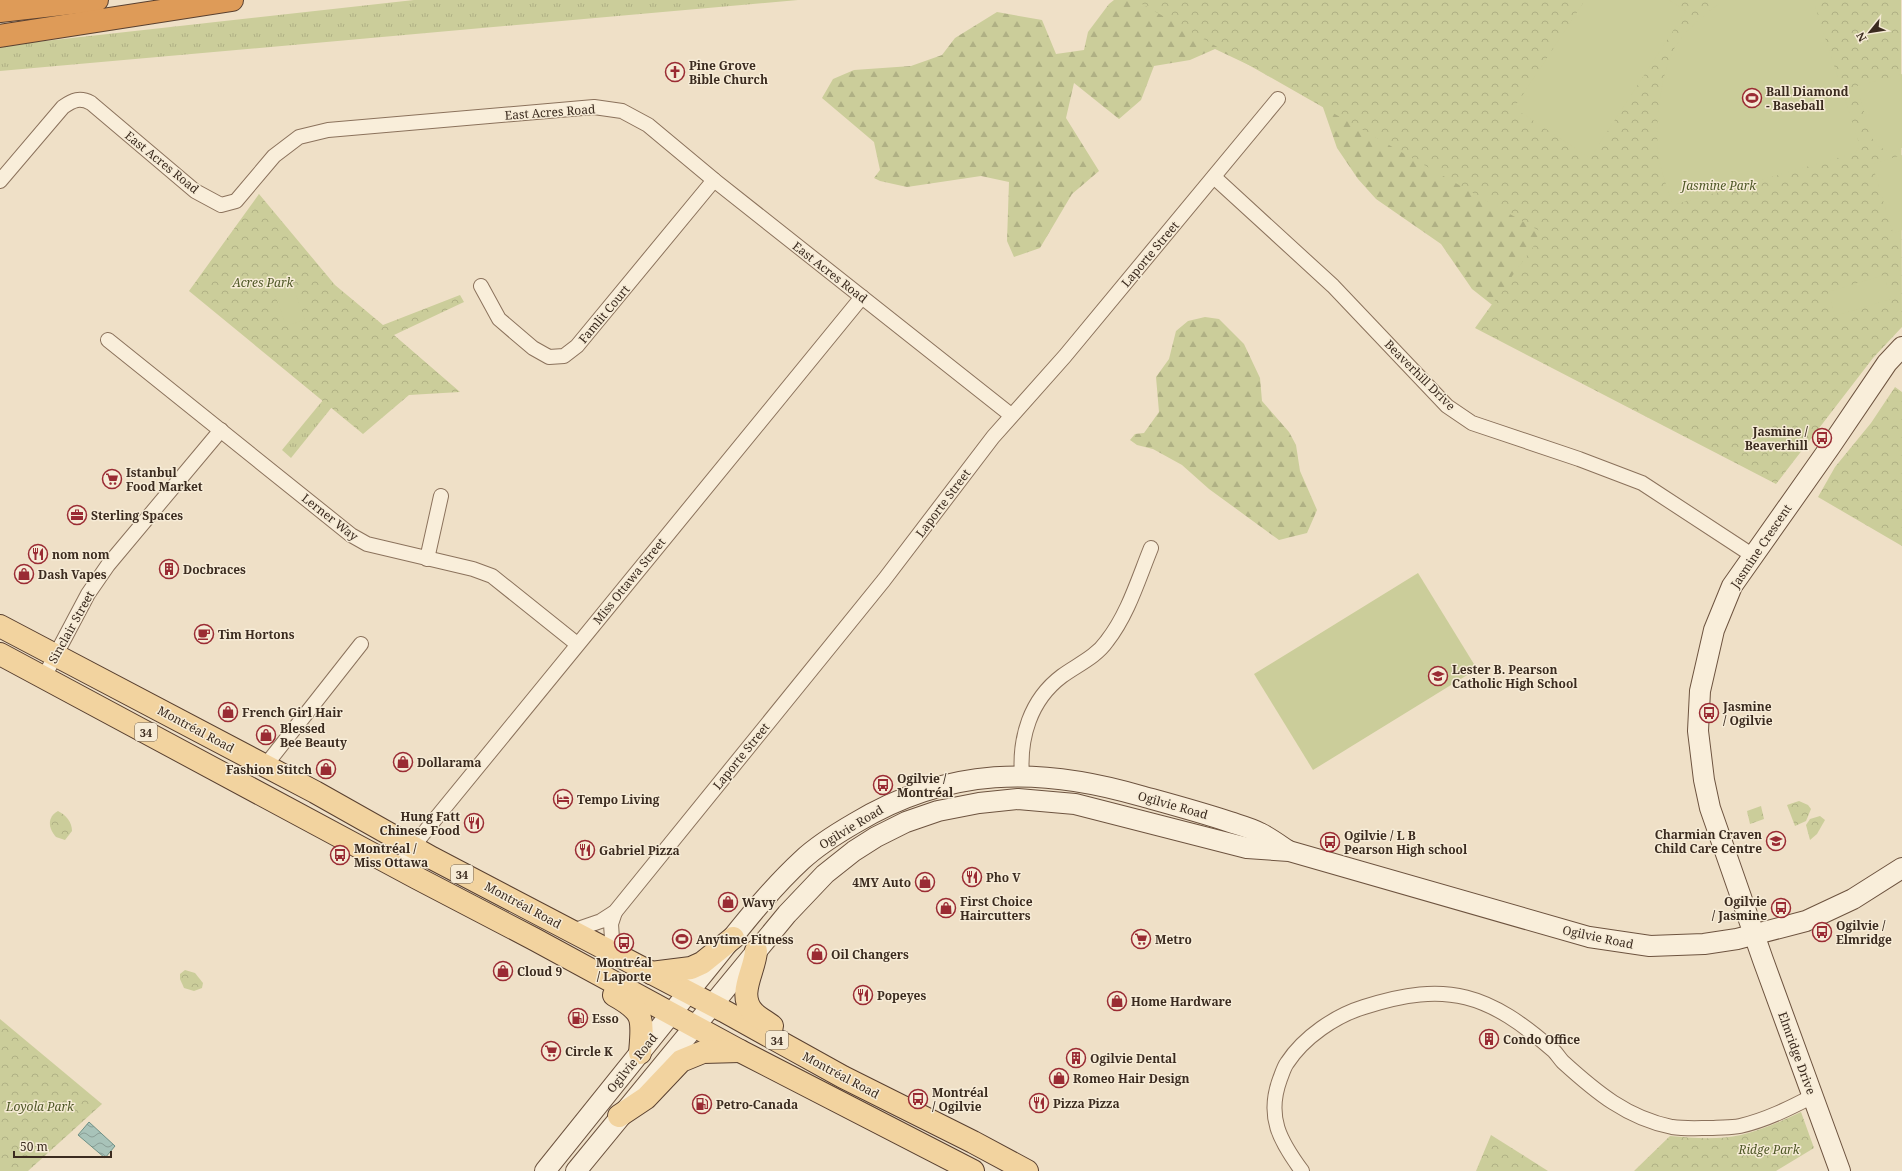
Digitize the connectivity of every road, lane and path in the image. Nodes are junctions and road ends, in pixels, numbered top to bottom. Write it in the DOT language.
graph roads {
  1 [pos="97,0"];
  2 [pos="232,0"];
  3 [pos="0,11"];
  4 [pos="0,36"];
  5 [pos="1278,99"];
  6 [pos="1214,177"];
  7 [pos="0,180"];
  8 [pos="714,180"];
  9 [pos="481,286"];
  10 [pos="862,297"];
  11 [pos="108,340"];
  12 [pos="1902,347"];
  13 [pos="1011,416"];
  14 [pos="221,430"];
  15 [pos="441,496"];
  16 [pos="1151,548"];
  17 [pos="1752,555"];
  18 [pos="427,559"];
  19 [pos="0,626"];
  20 [pos="361,644"];
  21 [pos="577,644"];
  22 [pos="0,654"];
  23 [pos="55,655"];
  24 [pos="44,677"];
  25 [pos="265,766"];
  26 [pos="1022,776"];
  27 [pos="413,847"];
  28 [pos="1289,851"];
  29 [pos="398,868"];
  30 [pos="1902,868"];
  31 [pos="615,912"];
  32 [pos="572,931"];
  33 [pos="1754,935"];
  34 [pos="733,938"];
  35 [pos="756,951"];
  36 [pos="558,952"];
  37 [pos="613,953"];
  38 [pos="651,973"];
  39 [pos="688,993"];
  40 [pos="711,1005"];
  41 [pos="672,1013"];
  42 [pos="694,1026"];
  43 [pos="740,1051"];
  44 [pos="640,1052"];
  45 [pos="843,1077"];
  46 [pos="1813,1096"];
  47 [pos="619,1116"];
  48 [pos="973,1142"];
  49 [pos="966,1167"];
  50 [pos="545,1171"];
  51 [pos="576,1171"];
  52 [pos="1027,1171"];
  53 [pos="1302,1171"];
  54 [pos="1840,1171"];
  1 -- 3 [label="highway"];
  2 -- 4 [label="highway"];
  5 -- 6 [label="street, Laporte Street"];
  6 -- 13 [label="street, Laporte Street"];
  6 -- 17 [label="street, Beaverhill Drive"];
  7 -- 8 [label="street, East Acres Road"];
  8 -- 9 [label="street, Famlit Court"];
  8 -- 10 [label="street, East Acres Road"];
  10 -- 13 [label="street, East Acres Road"];
  10 -- 21 [label="street, Miss Ottawa Street"];
  11 -- 14 [label="street, Lerner Way"];
  12 -- 17 [label="main road, Jasmine Crescent"];
  13 -- 31 [label="street, Laporte Street"];
  14 -- 18 [label="street, Lerner Way"];
  14 -- 23 [label="street, Sinclair Street"];
  15 -- 18 [label="street"];
  16 -- 26 [label="street"];
  17 -- 33 [label="main road, Jasmine Crescent"];
  18 -- 21 [label="street, Lerner Way"];
  19 -- 23 [label="main road, Montréal Road / 34"];
  20 -- 25 [label="street"];
  21 -- 27 [label="street, Miss Ottawa Street"];
  22 -- 24 [label="main road, Montréal Road / 34"];
  23 -- 24 [label="street, Sinclair Street"];
  23 -- 25 [label="main road, Montréal Road / 34"];
  24 -- 29 [label="main road, Montréal Road / 34"];
  25 -- 27 [label="main road, Montréal Road / 34"];
  26 -- 28 [label="main road, Ogilvie Road"];
  26 -- 34 [label="main road, Ogilvie Road"];
  27 -- 29 [label="street, Miss Ottawa Street"];
  27 -- 32 [label="main road, Montréal Road / 34"];
  28 -- 33 [label="main road, Ogilvie Road"];
  28 -- 35 [label="main road, Ogilvie Road"];
  29 -- 36 [label="main road, Montréal Road / 34"];
  30 -- 33 [label="main road, Ogilvie Road"];
  31 -- 32 [label="street, Laporte Street"];
  31 -- 37 [label="street"];
  32 -- 37 [label="main road, Montréal Road / 34"];
  33 -- 46 [label="main road, Elmridge Drive"];
  34 -- 38 [label="main road"];
  34 -- 39 [label="main road, Ogilvie Road"];
  35 -- 40 [label="main road, Ogilvie Road"];
  35 -- 45 [label="main road"];
  36 -- 41 [label="main road, Montréal Road / 34"];
  36 -- 44 [label="main road"];
  37 -- 38 [label="main road, Montréal Road / 34"];
  38 -- 39 [label="main road, Montréal Road / 34"];
  39 -- 40 [label="main road, Montréal Road / 34"];
  39 -- 41 [label="main road, Ogilvie Road"];
  40 -- 42 [label="main road, Ogilvie Road"];
  40 -- 45 [label="main road, Montréal Road / 34"];
  41 -- 42 [label="main road, Montréal Road / 34"];
  41 -- 44 [label="main road, Ogilvie Road"];
  42 -- 43 [label="main road, Montréal Road / 34"];
  42 -- 47 [label="main road, Ogilvie Road"];
  43 -- 47 [label="main road"];
  43 -- 49 [label="main road, Montréal Road / 34"];
  44 -- 50 [label="main road, Ogilvie Road"];
  45 -- 48 [label="main road, Montréal Road / 34"];
  46 -- 53 [label="street"];
  46 -- 54 [label="main road, Elmridge Drive"];
  47 -- 51 [label="main road, Ogilvie Road"];
  48 -- 49 [label="main road"];
  48 -- 52 [label="main road, Montréal Road / 34"];
}
